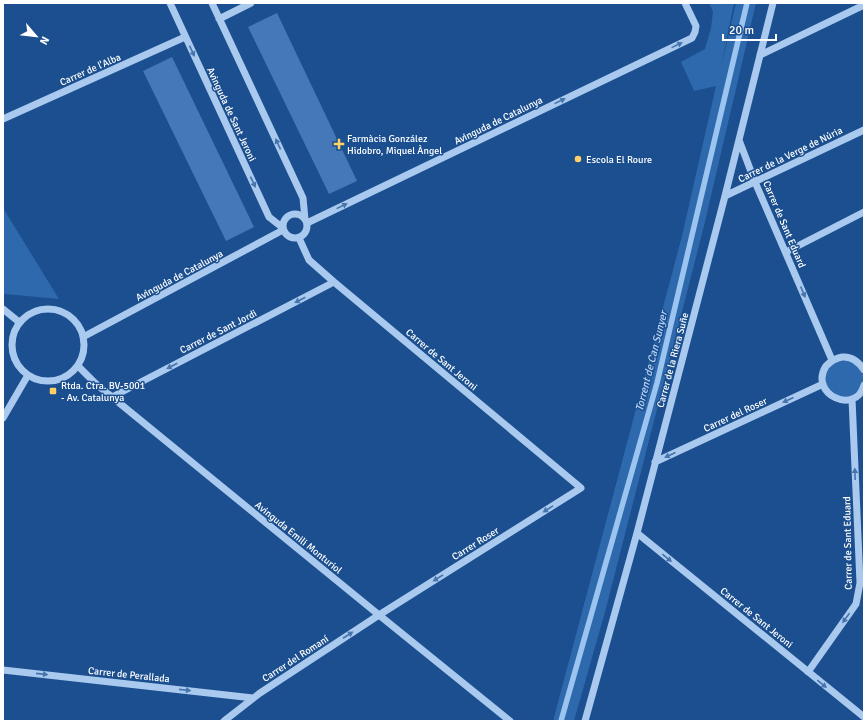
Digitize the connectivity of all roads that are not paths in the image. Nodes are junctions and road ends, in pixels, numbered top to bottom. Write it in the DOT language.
graph roads {
  1 [pos="170,3"];
  2 [pos="212,3"];
  3 [pos="251,3"];
  4 [pos="685,3"];
  5 [pos="773,3"];
  6 [pos="864,4"];
  7 [pos="219,18"];
  8 [pos="186,37"];
  9 [pos="760,55"];
  10 [pos="3,119"];
  11 [pos="864,130"];
  12 [pos="739,140"];
  13 [pos="755,182"];
  14 [pos="725,196"];
  15 [pos="864,212"];
  16 [pos="306,221"];
  17 [pos="283,229"];
  18 [pos="300,238"];
  19 [pos="786,252"];
  20 [pos="334,282"];
  21 [pos="3,309"];
  22 [pos="19,322"];
  23 [pos="83,337"];
  24 [pos="832,360"];
  25 [pos="863,365"];
  26 [pos="78,366"];
  27 [pos="28,375"];
  28 [pos="823,384"];
  29 [pos="864,388"];
  30 [pos="112,397"];
  31 [pos="852,399"];
  32 [pos="3,418"];
  33 [pos="655,462"];
  34 [pos="581,488"];
  35 [pos="637,533"];
  36 [pos="862,583"];
  37 [pos="379,615"];
  38 [pos="3,670"];
  39 [pos="808,672"];
  40 [pos="254,698"];
  41 [pos="864,717"];
  42 [pos="224,721"];
  43 [pos="510,721"];
  44 [pos="585,721"];
  1 -- 8 [label="street, Avinguda de Sant Jeroni"];
  2 -- 7 [label="street"];
  3 -- 7 [label="street"];
  16 -- 4 [label="street, Avinguda de Catalunya, one-way"];
  5 -- 9 [label="street, Carrer de la Riera Suñe"];
  6 -- 9 [label="street"];
  16 -- 7 [label="street, one-way"];
  8 -- 10 [label="street, Carrer de l'Alba"];
  8 -- 17 [label="street, Avinguda de Sant Jeroni, one-way"];
  9 -- 12 [label="street, Carrer de la Riera Suñe"];
  11 -- 13 [label="street, Carrer de la Verge de Núria"];
  12 -- 13 [label="street, Carrer de Sant Eduard"];
  12 -- 14 [label="street, Carrer de la Riera Suñe"];
  13 -- 14 [label="street, Carrer de la Verge de Núria"];
  13 -- 19 [label="street, Carrer de Sant Eduard"];
  14 -- 33 [label="street, Carrer de la Riera Suñe"];
  15 -- 19 [label="street"];
  16 -- 17 [label="street"];
  16 -- 18 [label="street"];
  17 -- 18 [label="street"];
  17 -- 23 [label="street, Avinguda de Catalunya"];
  18 -- 20 [label="street, Carrer de Sant Jeroni"];
  19 -- 24 [label="street, Carrer de Sant Eduard, one-way"];
  20 -- 30 [label="street, Carrer de Sant Jordi, one-way"];
  20 -- 34 [label="street, Carrer de Sant Jeroni"];
  21 -- 22 [label="street"];
  22 -- 23 [label="street"];
  22 -- 27 [label="street"];
  23 -- 26 [label="street"];
  24 -- 25 [label="street"];
  24 -- 28 [label="street"];
  26 -- 27 [label="street"];
  26 -- 30 [label="street, Avinguda Emili Monturiol"];
  27 -- 32 [label="street"];
  28 -- 31 [label="street"];
  28 -- 33 [label="street, Carrer del Roser, one-way"];
  29 -- 31 [label="street"];
  30 -- 37 [label="street, Avinguda Emili Monturiol"];
  36 -- 31 [label="street, Carrer de Sant Eduard, one-way"];
  33 -- 35 [label="street, Carrer de la Riera Suñe"];
  34 -- 37 [label="street, Carrer Roser, one-way"];
  35 -- 39 [label="street, Carrer de Sant Jeroni, one-way"];
  35 -- 44 [label="street, Carrer de la Riera Suñe"];
  36 -- 39 [label="street, Carrer de Sant Eduard, one-way"];
  40 -- 37 [label="street, Carrer del Romaní, one-way"];
  37 -- 43 [label="street, Avinguda Emili Monturiol"];
  38 -- 40 [label="street, Carrer de Perallada, one-way"];
  39 -- 41 [label="street, Carrer de Sant Jeroni, one-way"];
  40 -- 42 [label="street, Carrer del Romaní"];
}
